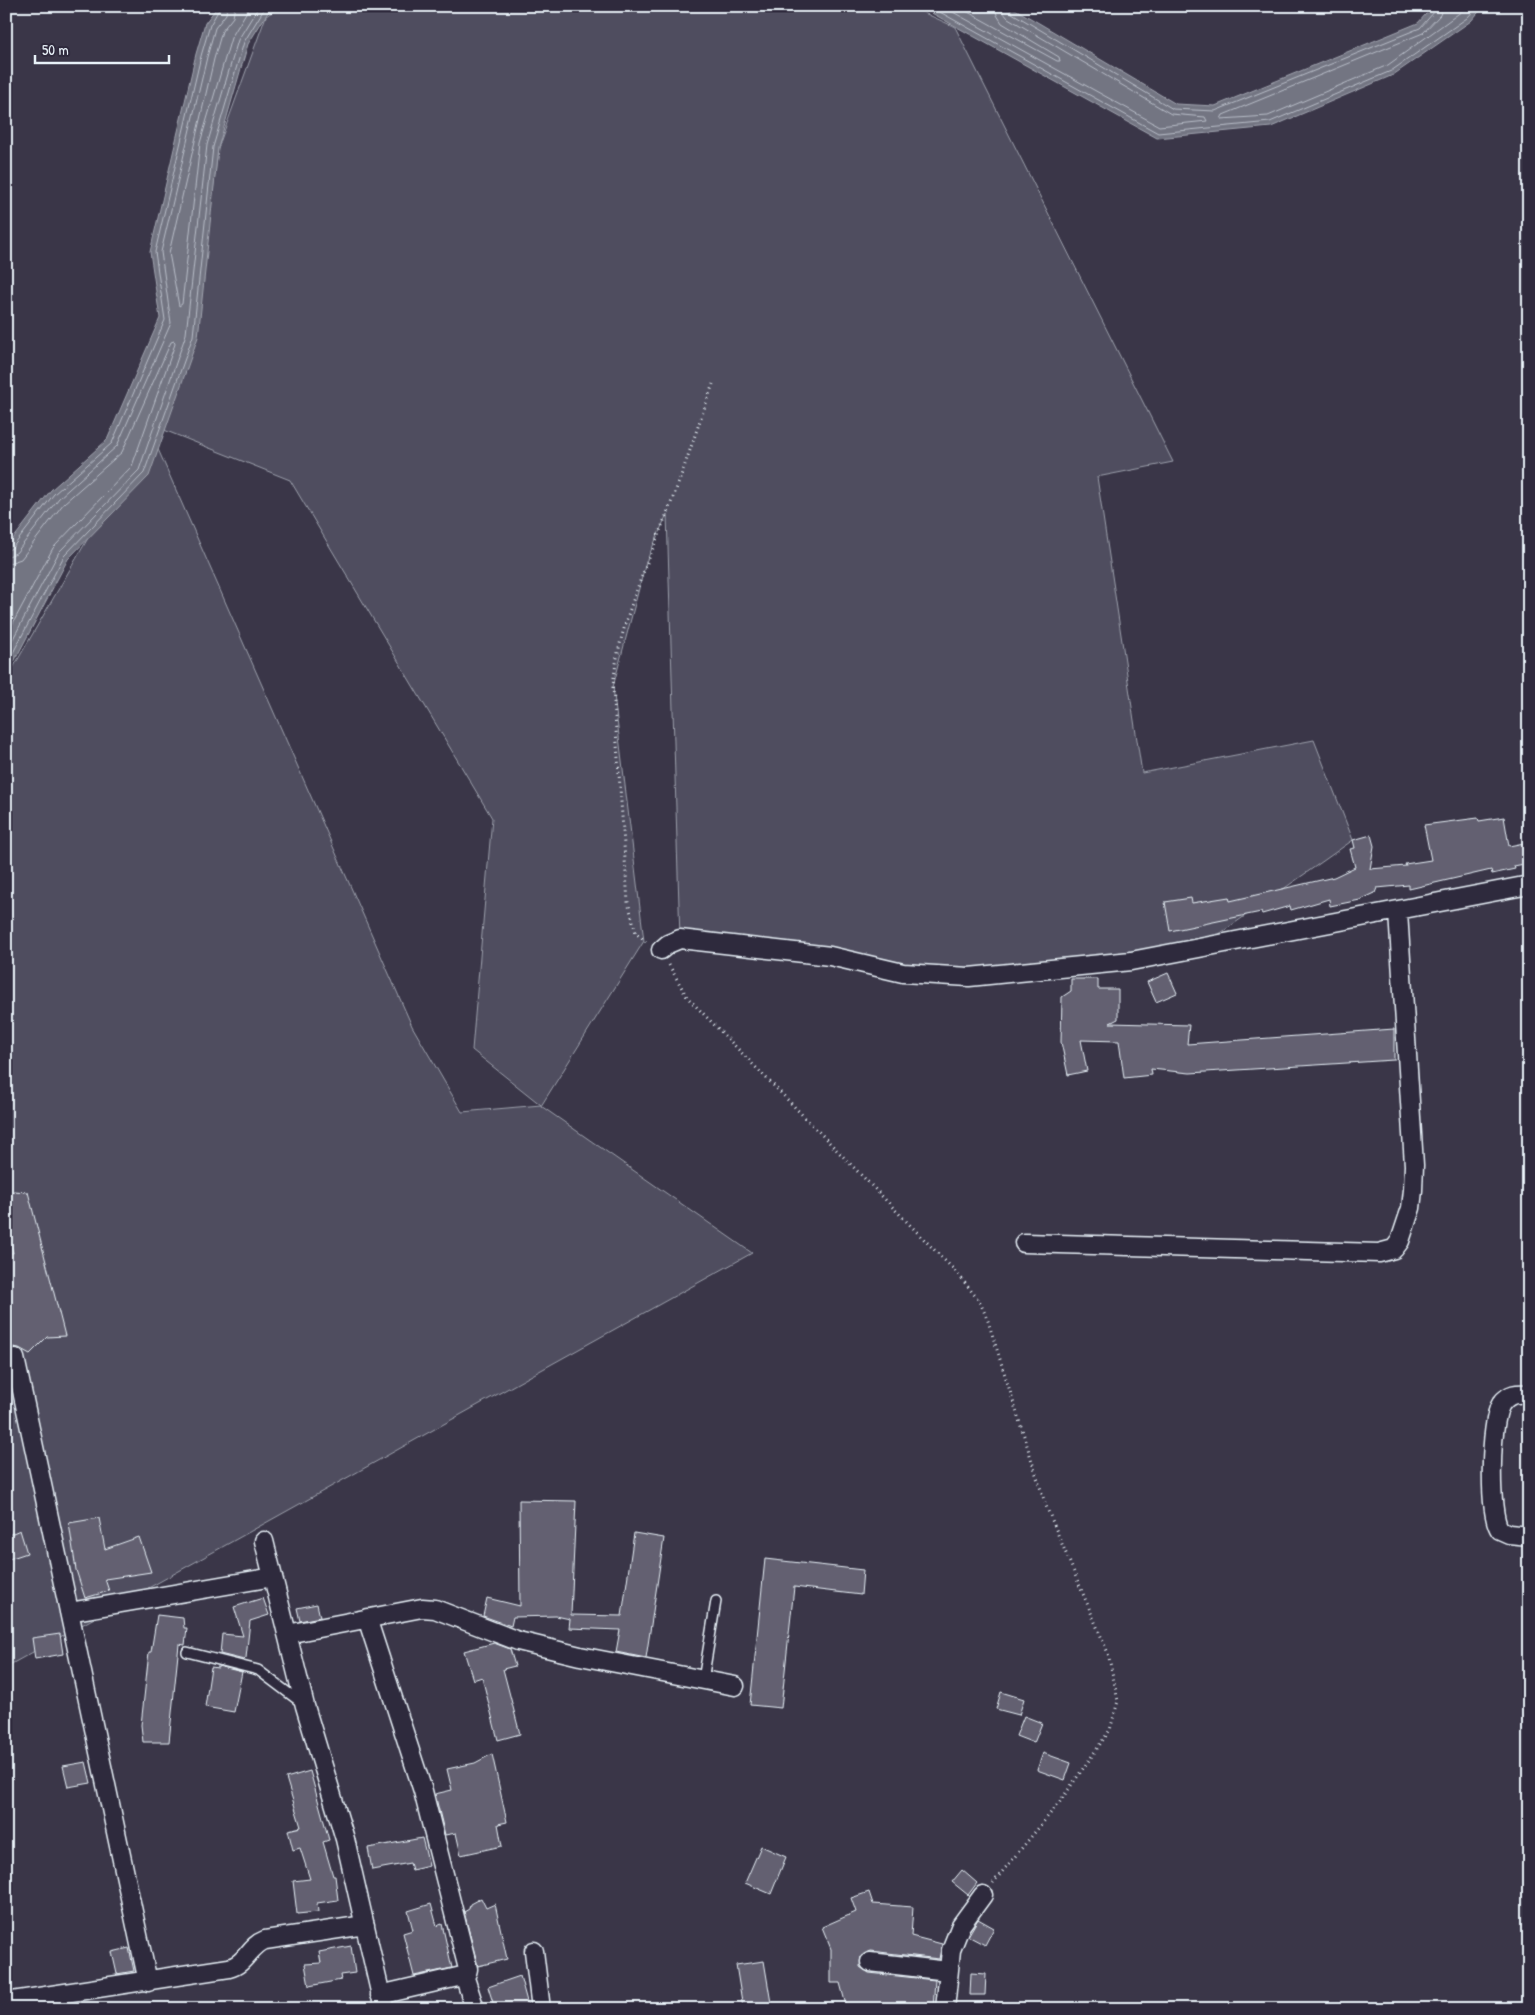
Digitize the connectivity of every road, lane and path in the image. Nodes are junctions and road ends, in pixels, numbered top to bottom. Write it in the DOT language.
graph roads {
  1 [pos="712,384"];
  2 [pos="1529,886"];
  3 [pos="1398,912"];
  4 [pos="661,950"];
  5 [pos="1024,1243"];
  6 [pos="15,1358"];
  7 [pos="1529,1394"];
  8 [pos="1529,1536"];
  9 [pos="264,1541"];
  10 [pos="273,1577"];
  11 [pos="716,1601"];
  12 [pos="69,1612"];
  13 [pos="366,1618"];
  14 [pos="287,1634"];
  15 [pos="187,1652"];
  16 [pos="703,1680"];
  17 [pos="735,1686"];
  18 [pos="305,1706"];
  19 [pos="983,1895"];
  20 [pos="365,1925"];
  21 [pos="534,1951"];
  22 [pos="870,1962"];
  23 [pos="948,1971"];
  24 [pos="464,1975"];
  25 [pos="148,1982"];
  26 [pos="6,2002"];
  27 [pos="382,2002"];
  28 [pos="475,2009"];
  29 [pos="541,2009"];
  30 [pos="944,2009"];
  1 -- 4 [label="path"];
  2 -- 3 [label="street"];
  3 -- 4 [label="street"];
  3 -- 5 [label="street"];
  4 -- 19 [label="path"];
  6 -- 12 [label="street"];
  7 -- 8 [label="street"];
  9 -- 10 [label="street"];
  10 -- 12 [label="street"];
  10 -- 14 [label="street"];
  11 -- 16 [label="lane"];
  12 -- 25 [label="street"];
  13 -- 14 [label="street"];
  13 -- 16 [label="street"];
  13 -- 24 [label="street"];
  14 -- 18 [label="street"];
  15 -- 18 [label="lane"];
  16 -- 17 [label="street"];
  18 -- 20 [label="street"];
  19 -- 23 [label="street"];
  20 -- 25 [label="street"];
  20 -- 27 [label="street"];
  21 -- 29 [label="street"];
  22 -- 23 [label="street"];
  23 -- 30 [label="street"];
  24 -- 27 [label="street"];
  24 -- 28 [label="street"];
  25 -- 26 [label="street"];
}
